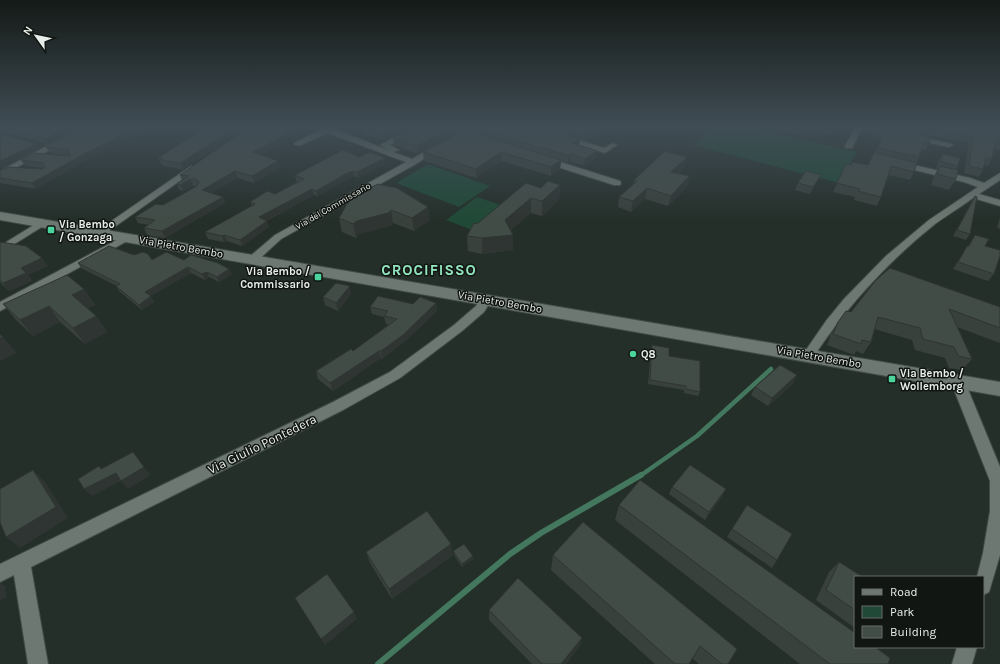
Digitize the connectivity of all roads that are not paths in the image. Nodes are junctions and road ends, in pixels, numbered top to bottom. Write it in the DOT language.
graph roads {
  1 [pos="33,157"];
  2 [pos="407,157"];
  3 [pos="410,157"];
  4 [pos="422,157"];
  5 [pos="537,157"];
  6 [pos="416,160"];
  7 [pos="204,161"];
  8 [pos="891,162"];
  9 [pos="12,168"];
  10 [pos="27,170"];
  11 [pos="0,174"];
  12 [pos="1000,176"];
  13 [pos="617,183"];
  14 [pos="984,186"];
  15 [pos="972,194"];
  16 [pos="1000,203"];
  17 [pos="140,205"];
  18 [pos="154,208"];
  19 [pos="0,216"];
  20 [pos="42,224"];
  21 [pos="100,233"];
  22 [pos="126,238"];
  23 [pos="0,250"];
  24 [pos="252,260"];
  25 [pos="486,299"];
  26 [pos="0,307"];
  27 [pos="813,356"];
  28 [pos="958,382"];
  29 [pos="1000,388"];
  30 [pos="21,562"];
  31 [pos="0,573"];
  32 [pos="984,582"];
  33 [pos="967,648"];
  34 [pos="38,664"];
  35 [pos="962,664"];
  1 -- 9 [label="street"];
  2 -- 6 [label="street"];
  3 -- 6 [label="street"];
  4 -- 6 [label="street, Via del Commissario"];
  5 -- 13 [label="street"];
  6 -- 24 [label="street, Via del Commissario"];
  7 -- 17 [label="street"];
  8 -- 14 [label="street"];
  9 -- 10 [label="street"];
  9 -- 11 [label="street"];
  12 -- 14 [label="street"];
  14 -- 15 [label="street"];
  15 -- 16 [label="street"];
  15 -- 27 [label="street"];
  17 -- 18 [label="street"];
  17 -- 21 [label="street"];
  19 -- 20 [label="main road, Via Pietro Bembo"];
  20 -- 21 [label="main road, Via Pietro Bembo"];
  20 -- 23 [label="street"];
  21 -- 22 [label="main road, Via Pietro Bembo"];
  22 -- 24 [label="main road, Via Pietro Bembo"];
  22 -- 26 [label="street"];
  24 -- 25 [label="main road, Via Pietro Bembo"];
  25 -- 27 [label="main road, Via Pietro Bembo"];
  25 -- 30 [label="street, Via Giulio Pontedera"];
  27 -- 28 [label="main road, Via Pietro Bembo"];
  28 -- 29 [label="main road, Via Pietro Bembo"];
  28 -- 32 [label="street"];
  30 -- 31 [label="street, Via Giulio Pontedera"];
  30 -- 34 [label="street"];
  33 -- 35 [label="street"];
}
